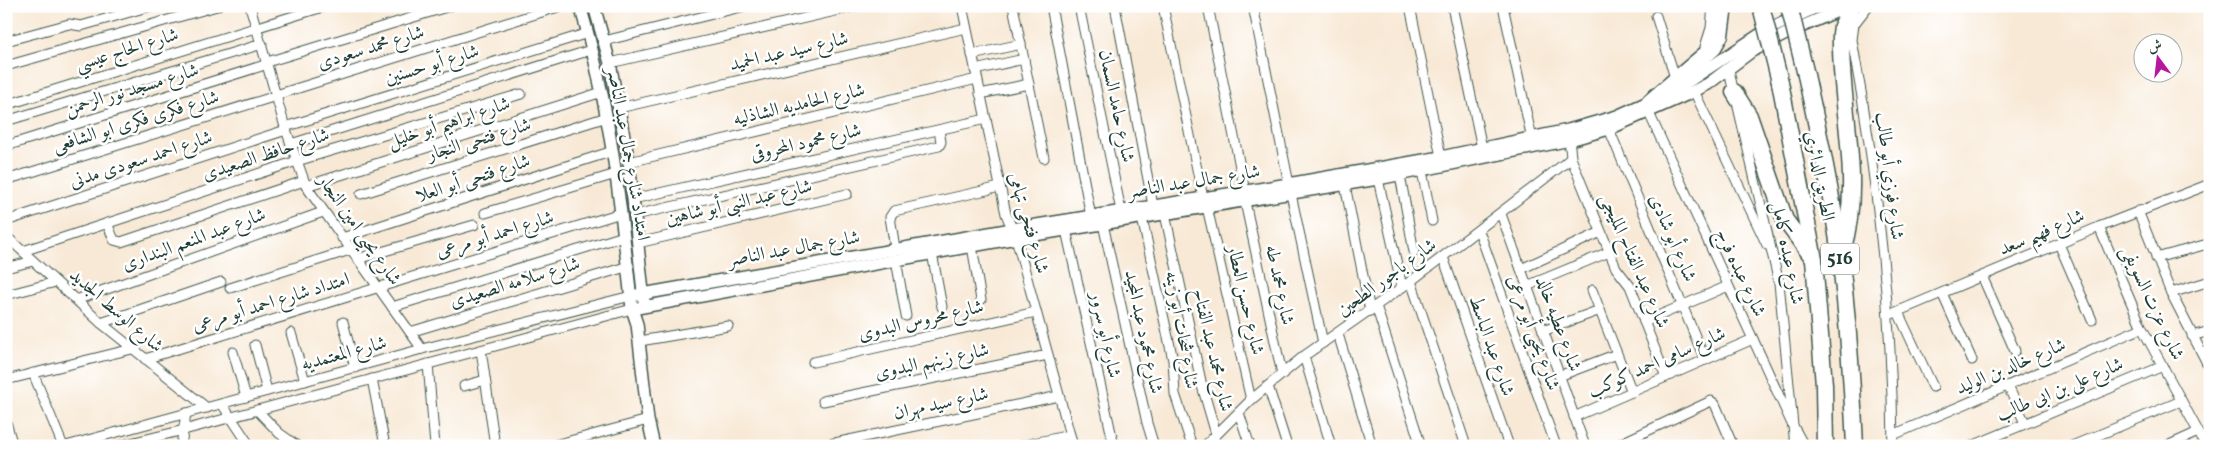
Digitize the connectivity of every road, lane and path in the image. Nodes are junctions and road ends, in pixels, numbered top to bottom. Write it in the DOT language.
graph roads {
  1 [pos="151,6"];
  2 [pos="217,6"];
  3 [pos="250,6"];
  4 [pos="326,6"];
  5 [pos="450,6"];
  6 [pos="561,6"];
  7 [pos="580,6"];
  8 [pos="594,6"];
  9 [pos="745,6"];
  10 [pos="857,6"];
  11 [pos="962,6"];
  12 [pos="1013,6"];
  13 [pos="1051,6"];
  14 [pos="1079,6"];
  15 [pos="1115,6"];
  16 [pos="1163,6"];
  17 [pos="1208,6"];
  18 [pos="1253,6"];
  19 [pos="1410,6"];
  20 [pos="1452,6"];
  21 [pos="1503,6"];
  22 [pos="1713,6"];
  23 [pos="1724,6"];
  24 [pos="1760,6"];
  25 [pos="1789,6"];
  26 [pos="1820,6"];
  27 [pos="1851,6"];
  28 [pos="1868,6"];
  29 [pos="1656,16"];
  30 [pos="256,26"];
  31 [pos="966,28"];
  32 [pos="588,33"];
  33 [pos="604,40"];
  34 [pos="6,42"];
  35 [pos="262,44"];
  36 [pos="1021,44"];
  37 [pos="1748,48"];
  38 [pos="591,50"];
  39 [pos="972,55"];
  40 [pos="1024,59"];
  41 [pos="267,63"];
  42 [pos="610,63"];
  43 [pos="6,66"];
  44 [pos="1728,70"];
  45 [pos="976,75"];
  46 [pos="1675,78"];
  47 [pos="1029,84"];
  48 [pos="1694,91"];
  49 [pos="602,92"];
  50 [pos="1734,92"];
  51 [pos="521,94"];
  52 [pos="980,94"];
  53 [pos="276,95"];
  54 [pos="6,105"];
  55 [pos="619,108"];
  56 [pos="1645,108"];
  57 [pos="607,117"];
  58 [pos="986,119"];
  59 [pos="6,121"];
  60 [pos="286,128"];
  61 [pos="1609,129"];
  62 [pos="938,130"];
  63 [pos="1569,135"];
  64 [pos="1532,139"];
  65 [pos="292,144"];
  66 [pos="6,146"];
  67 [pos="1482,148"];
  68 [pos="614,151"];
  69 [pos="1442,157"];
  70 [pos="1044,158"];
  71 [pos="1571,158"];
  72 [pos="297,161"];
  73 [pos="629,162"];
  74 [pos="1422,171"];
  75 [pos="616,174"];
  76 [pos="1400,175"];
  77 [pos="1378,179"];
  78 [pos="6,180"];
  79 [pos="305,183"];
  80 [pos="1346,185"];
  81 [pos="2210,185"];
  82 [pos="1000,187"];
  83 [pos="1290,189"];
  84 [pos="361,194"];
  85 [pos="847,194"];
  86 [pos="1245,197"];
  87 [pos="633,199"];
  88 [pos="1205,203"];
  89 [pos="1121,211"];
  90 [pos="323,212"];
  91 [pos="1158,212"];
  92 [pos="2138,212"];
  93 [pos="486,213"];
  94 [pos="622,213"];
  95 [pos="635,214"];
  96 [pos="1501,214"];
  97 [pos="1091,216"];
  98 [pos="1142,218"];
  99 [pos="6,221"];
  100 [pos="1432,221"];
  101 [pos="108,223"];
  102 [pos="1103,224"];
  103 [pos="474,225"];
  104 [pos="2099,227"];
  105 [pos="1066,230"];
  106 [pos="1479,231"];
  107 [pos="1601,232"];
  108 [pos="1014,233"];
  109 [pos="6,236"];
  110 [pos="624,236"];
  111 [pos="342,238"];
  112 [pos="638,243"];
  113 [pos="10,244"];
  114 [pos="2059,244"];
  115 [pos="2204,245"];
  116 [pos="972,246"];
  117 [pos="350,250"];
  118 [pos="23,251"];
  119 [pos="1414,252"];
  120 [pos="1609,252"];
  121 [pos="932,253"];
  122 [pos="896,254"];
  123 [pos="1840,255"];
  124 [pos="1443,257"];
  125 [pos="2156,258"];
  126 [pos="357,259"];
  127 [pos="1774,260"];
  128 [pos="1814,260"];
  129 [pos="33,261"];
  130 [pos="832,265"];
  131 [pos="629,266"];
  132 [pos="6,268"];
  133 [pos="1521,269"];
  134 [pos="1982,276"];
  135 [pos="1411,281"];
  136 [pos="2210,281"];
  137 [pos="56,282"];
  138 [pos="220,282"];
  139 [pos="1527,286"];
  140 [pos="1728,286"];
  141 [pos="378,287"];
  142 [pos="1402,287"];
  143 [pos="230,288"];
  144 [pos="1592,290"];
  145 [pos="1942,293"];
  146 [pos="643,294"];
  147 [pos="2171,294"];
  148 [pos="6,295"];
  149 [pos="631,296"];
  150 [pos="76,300"];
  151 [pos="981,300"];
  152 [pos="1682,306"];
  153 [pos="392,307"];
  154 [pos="644,307"];
  155 [pos="942,307"];
  156 [pos="632,309"];
  157 [pos="1373,309"];
  158 [pos="1600,310"];
  159 [pos="1036,312"];
  160 [pos="1893,313"];
  161 [pos="906,316"];
  162 [pos="2092,320"];
  163 [pos="342,322"];
  164 [pos="1644,322"];
  165 [pos="101,323"];
  166 [pos="637,324"];
  167 [pos="728,326"];
  168 [pos="2142,328"];
  169 [pos="1543,331"];
  170 [pos="2210,331"];
  171 [pos="410,332"];
  172 [pos="292,333"];
  173 [pos="1338,334"];
  174 [pos="2192,336"];
  175 [pos="1753,339"];
  176 [pos="640,342"];
  177 [pos="1323,343"];
  178 [pos="255,345"];
  179 [pos="132,349"];
  180 [pos="422,349"];
  181 [pos="480,350"];
  182 [pos="2015,351"];
  183 [pos="233,352"];
  184 [pos="1617,354"];
  185 [pos="1048,355"];
  186 [pos="1304,356"];
  187 [pos="145,359"];
  188 [pos="1705,360"];
  189 [pos="1972,360"];
  190 [pos="813,362"];
  191 [pos="428,364"];
  192 [pos="2163,366"];
  193 [pos="355,368"];
  194 [pos="2210,369"];
  195 [pos="34,373"];
  196 [pos="1282,374"];
  197 [pos="1560,376"];
  198 [pos="1666,377"];
  199 [pos="372,379"];
  200 [pos="6,380"];
  201 [pos="485,380"];
  202 [pos="305,381"];
  203 [pos="464,386"];
  204 [pos="1268,386"];
  205 [pos="2008,386"];
  206 [pos="1933,387"];
  207 [pos="267,391"];
  208 [pos="1632,392"];
  209 [pos="1059,396"];
  210 [pos="246,397"];
  211 [pos="1251,400"];
  212 [pos="2181,400"];
  213 [pos="823,401"];
  214 [pos="222,404"];
  215 [pos="208,408"];
  216 [pos="257,410"];
  217 [pos="186,413"];
  218 [pos="1239,413"];
  219 [pos="230,416"];
  220 [pos="1574,417"];
  221 [pos="648,420"];
  222 [pos="6,422"];
  223 [pos="2025,423"];
  224 [pos="1792,424"];
  225 [pos="184,430"];
  226 [pos="2198,432"];
  227 [pos="1070,435"];
  228 [pos="1893,435"];
  229 [pos="1214,440"];
  230 [pos="583,441"];
  231 [pos="830,444"];
  232 [pos="1032,445"];
  233 [pos="12,446"];
  234 [pos="64,446"];
  235 [pos="118,446"];
  236 [pos="182,446"];
  237 [pos="250,446"];
  238 [pos="297,446"];
  239 [pos="385,446"];
  240 [pos="435,446"];
  241 [pos="496,446"];
  242 [pos="552,446"];
  243 [pos="654,446"];
  244 [pos="1020,446"];
  245 [pos="1073,446"];
  246 [pos="1114,446"];
  247 [pos="1154,446"];
  248 [pos="1192,446"];
  249 [pos="1205,446"];
  250 [pos="1250,446"];
  251 [pos="1288,446"];
  252 [pos="1331,446"];
  253 [pos="1372,446"];
  254 [pos="1421,446"];
  255 [pos="1466,446"];
  256 [pos="1509,446"];
  257 [pos="1556,446"];
  258 [pos="1585,446"];
  259 [pos="1615,446"];
  260 [pos="1733,446"];
  261 [pos="1795,446"];
  262 [pos="1804,446"];
  263 [pos="1824,446"];
  264 [pos="1855,446"];
  265 [pos="1893,446"];
  266 [pos="1972,446"];
  267 [pos="2072,446"];
  268 [pos="2167,446"];
  269 [pos="2206,446"];
  1 -- 34 [label="street"];
  2 -- 43 [label="street"];
  3 -- 30 [label="street, شارع يحيى امين النجار"];
  4 -- 30 [label="street, شارع الحاج عيسي"];
  5 -- 41 [label="street, شارع مسجد نور الرحمن"];
  6 -- 53 [label="street, شارع محمد سعودى"];
  7 -- 32 [label="street, امتداد شارع جمال عبد الناصر"];
  8 -- 33 [label="street, امتداد شارع جمال عبد الناصر"];
  9 -- 33 [label="street"];
  10 -- 42 [label="street"];
  11 -- 31 [label="street, شارع فتحى تهامى"];
  12 -- 36 [label="street"];
  13 -- 97 [label="street"];
  14 -- 89 [label="street, شارع حامد السمان"];
  15 -- 91 [label="street, شارع محمد عبد الفتاح"];
  16 -- 88 [label="street, شارع حسن العطار"];
  17 -- 86 [label="street, شارع محمد طه"];
  18 -- 83 [label="street"];
  19 -- 69 [label="street"];
  20 -- 67 [label="street"];
  21 -- 64 [label="street"];
  22 -- 46 [label="street"];
  23 -- 56 [label="highway"];
  24 -- 128 [label="highway, الطريق الدائري / 516, bridge"];
  25 -- 123 [label="highway, الطريق الدائري / 516, bridge"];
  26 -- 37 [label="street"];
  27 -- 37 [label="street"];
  27 -- 123 [label="highway"];
  28 -- 160 [label="street, شارع فوزي أبو طالب"];
  29 -- 46 [label="street"];
  30 -- 35 [label="street, شارع يحيى امين النجار"];
  30 -- 54 [label="street, شارع الحاج عيسي"];
  31 -- 39 [label="street, شارع فتحى تهامى"];
  31 -- 55 [label="street, شارع سيد عبد الحميد"];
  32 -- 38 [label="street, امتداد شارع جمال عبد الناصر"];
  32 -- 60 [label="street, شارع أبو حسنين"];
  33 -- 42 [label="street, امتداد شارع جمال عبد الناصر"];
  35 -- 41 [label="street, شارع يحيى امين النجار"];
  35 -- 59 [label="street"];
  36 -- 39 [label="street"];
  36 -- 40 [label="street"];
  37 -- 44 [label="street, شارع جمال عبد الناصر"];
  37 -- 56 [label="street, شارع جمال عبد الناصر"];
  38 -- 49 [label="street, امتداد شارع جمال عبد الناصر"];
  38 -- 65 [label="street"];
  39 -- 45 [label="street, شارع فتحى تهامى"];
  40 -- 45 [label="street, شارع الحامديه الشاذليه"];
  40 -- 47 [label="street"];
  41 -- 53 [label="street, شارع يحيى امين النجار"];
  41 -- 66 [label="street, شارع مسجد نور الرحمن"];
  42 -- 55 [label="street, امتداد شارع جمال عبد الناصر"];
  44 -- 48 [label="street, شارع جمال عبد الناصر"];
  44 -- 50 [label="street, شارع عبده كامل"];
  45 -- 52 [label="street, شارع فتحى تهامى"];
  45 -- 73 [label="street, شارع الحامديه الشاذليه"];
  46 -- 56 [label="street"];
  47 -- 52 [label="street"];
  47 -- 70 [label="street"];
  48 -- 56 [label="street, شارع جمال عبد الناصر"];
  48 -- 127 [label="street"];
  49 -- 57 [label="street, امتداد شارع جمال عبد الناصر"];
  49 -- 79 [label="street, شارع ابراهيم أبو خليل"];
  50 -- 127 [label="street, شارع عبده كامل"];
  50 -- 128 [label="highway"];
  51 -- 72 [label="street, شارع حافظ الصعيدى"];
  52 -- 58 [label="street, شارع فتحى تهامى"];
  53 -- 60 [label="street, شارع يحيى امين النجار"];
  53 -- 78 [label="street, شارع فكرى فكرى ابو الشافعى"];
  55 -- 73 [label="street, امتداد شارع جمال عبد الناصر"];
  56 -- 61 [label="street, شارع جمال عبد الناصر"];
  56 -- 63 [label="street, شارع جمال عبد الناصر"];
  56 -- 140 [label="street, شارع عبده فرج"];
  57 -- 68 [label="street, امتداد شارع جمال عبد الناصر"];
  57 -- 84 [label="street, شارع فتحى النجار"];
  58 -- 62 [label="street, شارع محمود المحروقى"];
  58 -- 82 [label="street, شارع فتحى تهامى"];
  60 -- 65 [label="street, شارع يحيى امين النجار"];
  60 -- 99 [label="street, شارع احمد سعودى مدنى"];
  61 -- 63 [label="street, شارع جمال عبد الناصر"];
  61 -- 152 [label="street, شارع أبو شادى"];
  62 -- 87 [label="street, شارع محمود المحروقى"];
  62 -- 95 [label="street"];
  63 -- 64 [label="street, شارع جمال عبد الناصر"];
  63 -- 71 [label="street"];
  63 -- 74 [label="street, شارع جمال عبد الناصر"];
  64 -- 67 [label="street, شارع جمال عبد الناصر"];
  65 -- 72 [label="street, شارع يحيى امين النجار"];
  67 -- 69 [label="street, شارع جمال عبد الناصر"];
  68 -- 75 [label="street, امتداد شارع جمال عبد الناصر"];
  68 -- 111 [label="street, شارع فتحى أبو العلا"];
  69 -- 83 [label="street, شارع جمال عبد الناصر"];
  71 -- 96 [label="street, شارع باجور الطحين"];
  71 -- 107 [label="street, شارع عبد الفتاح المليجى"];
  72 -- 79 [label="street, شارع يحيى امين النجار"];
  72 -- 101 [label="street, شارع حافظ الصعيدى"];
  73 -- 87 [label="street, امتداد شارع جمال عبد الناصر"];
  74 -- 76 [label="street, شارع جمال عبد الناصر"];
  74 -- 100 [label="street"];
  75 -- 93 [label="street"];
  75 -- 94 [label="street, امتداد شارع جمال عبد الناصر"];
  76 -- 77 [label="street, شارع جمال عبد الناصر"];
  76 -- 119 [label="street"];
  77 -- 80 [label="street, شارع جمال عبد الناصر"];
  77 -- 142 [label="street"];
  79 -- 90 [label="street, شارع يحيى امين النجار"];
  79 -- 101 [label="street, شارع ابراهيم أبو خليل"];
  80 -- 83 [label="street, شارع جمال عبد الناصر"];
  80 -- 157 [label="street"];
  81 -- 92 [label="street, شارع فهيم سعد"];
  82 -- 108 [label="street, شارع فتحى تهامى"];
  82 -- 122 [label="street"];
  83 -- 86 [label="street, شارع جمال عبد الناصر"];
  83 -- 177 [label="street"];
  85 -- 112 [label="street, شارع عبد النبى أبو شاهين"];
  86 -- 88 [label="street, شارع جمال عبد الناصر"];
  86 -- 196 [label="street, شارع محمد طه"];
  87 -- 95 [label="street, امتداد شارع جمال عبد الناصر"];
  88 -- 91 [label="street, شارع جمال عبد الناصر"];
  88 -- 211 [label="street, شارع حسن العطار"];
  89 -- 91 [label="street, شارع جمال عبد الناصر"];
  89 -- 97 [label="street, شارع جمال عبد الناصر"];
  90 -- 111 [label="street, شارع يحيى امين النجار"];
  90 -- 150 [label="street, شارع عبد المنعم البندارى"];
  91 -- 98 [label="street, شارع جمال عبد الناصر"];
  91 -- 229 [label="street, شارع محمد عبد الفتاح"];
  92 -- 104 [label="street, شارع فهيم سعد"];
  92 -- 125 [label="street"];
  94 -- 110 [label="street, امتداد شارع جمال عبد الناصر"];
  94 -- 141 [label="street, شارع احمد أبو مرعى"];
  95 -- 112 [label="street, امتداد شارع جمال عبد الناصر"];
  96 -- 106 [label="street, شارع باجور الطحين"];
  96 -- 133 [label="street, شارع عطيه خالد"];
  97 -- 108 [label="street, شارع جمال عبد الناصر"];
  98 -- 102 [label="street, شارع جمال عبد الناصر"];
  98 -- 248 [label="street, شارع شحات أبو زينه"];
  101 -- 118 [label="street, شارع حافظ الصعيدى"];
  102 -- 105 [label="street, شارع جمال عبد الناصر"];
  102 -- 247 [label="street, شارع محمود عبد المجيد"];
  103 -- 126 [label="street"];
  104 -- 114 [label="street, شارع فهيم سعد"];
  104 -- 168 [label="street, شارع عزت السويفى"];
  105 -- 108 [label="street, شارع جمال عبد الناصر"];
  105 -- 246 [label="street, شارع أبو سرور"];
  106 -- 124 [label="street, شارع باجور الطحين"];
  106 -- 257 [label="street, شارع يحيى أبو مرعى"];
  107 -- 120 [label="street, شارع عبد الفتاح المليجى"];
  107 -- 133 [label="street"];
  108 -- 116 [label="street, شارع جمال عبد الناصر"];
  108 -- 122 [label="street, شارع جمال عبد الناصر"];
  108 -- 159 [label="street, شارع فتحى تهامى"];
  109 -- 113 [label="street, شارع الوسط الجديد"];
  110 -- 131 [label="street, امتداد شارع جمال عبد الناصر"];
  110 -- 153 [label="street"];
  111 -- 117 [label="street, شارع يحيى امين النجار"];
  112 -- 146 [label="street, امتداد شارع جمال عبد الناصر"];
  113 -- 118 [label="street, شارع الوسط الجديد"];
  114 -- 134 [label="street, شارع فهيم سعد"];
  114 -- 162 [label="street"];
  115 -- 125 [label="street"];
  116 -- 121 [label="street, شارع جمال عبد الناصر"];
  116 -- 151 [label="street"];
  117 -- 126 [label="street, شارع يحيى امين النجار"];
  117 -- 143 [label="street"];
  118 -- 129 [label="street, شارع الوسط الجديد"];
  120 -- 139 [label="street"];
  120 -- 164 [label="street, شارع عبد الفتاح المليجى"];
  121 -- 122 [label="street, شارع جمال عبد الناصر"];
  121 -- 155 [label="street"];
  122 -- 130 [label="street, شارع جمال عبد الناصر"];
  122 -- 161 [label="street"];
  123 -- 264 [label="highway, الطريق الدائري / 516"];
  124 -- 135 [label="street, شارع باجور الطحين"];
  124 -- 256 [label="street, شارع عبد الباسط"];
  125 -- 147 [label="street"];
  126 -- 141 [label="street, شارع يحيى امين النجار"];
  127 -- 224 [label="street, شارع عبده كامل"];
  128 -- 263 [label="highway, الطريق الدائري / 516"];
  129 -- 132 [label="street"];
  129 -- 137 [label="street, شارع الوسط الجديد"];
  130 -- 146 [label="street, شارع جمال عبد الناصر"];
  130 -- 154 [label="street, شارع جمال عبد الناصر"];
  131 -- 149 [label="street, امتداد شارع جمال عبد الناصر"];
  131 -- 171 [label="street, شارع سلامه الصعيدى"];
  133 -- 139 [label="street, شارع عطيه خالد"];
  134 -- 145 [label="street, شارع فهيم سعد"];
  134 -- 182 [label="street"];
  135 -- 142 [label="street, شارع باجور الطحين"];
  135 -- 255 [label="street"];
  136 -- 147 [label="street"];
  137 -- 148 [label="street"];
  137 -- 150 [label="street, شارع الوسط الجديد"];
  138 -- 165 [label="street"];
  139 -- 169 [label="street, شارع عطيه خالد"];
  140 -- 152 [label="street"];
  140 -- 175 [label="street, شارع عبده فرج"];
  141 -- 153 [label="street, شارع يحيى امين النجار"];
  141 -- 187 [label="street, امتداد شارع احمد أبو مرعى"];
  142 -- 157 [label="street, شارع باجور الطحين"];
  144 -- 158 [label="street"];
  145 -- 160 [label="street, شارع فهيم سعد"];
  145 -- 189 [label="street"];
  146 -- 149 [label="street, شارع جمال عبد الناصر"];
  146 -- 154 [label="street, امتداد شارع جمال عبد الناصر"];
  147 -- 174 [label="street"];
  149 -- 156 [label="street, امتداد شارع جمال عبد الناصر"];
  149 -- 180 [label="street, شارع المعتمديه"];
  150 -- 165 [label="street, شارع الوسط الجديد"];
  152 -- 164 [label="street"];
  152 -- 188 [label="street, شارع أبو شادى"];
  153 -- 171 [label="street, شارع يحيى امين النجار"];
  154 -- 156 [label="street, شارع جمال عبد الناصر"];
  154 -- 166 [label="street"];
  156 -- 166 [label="street"];
  156 -- 181 [label="street, شارع المعتمديه"];
  157 -- 173 [label="street, شارع باجور الطحين"];
  157 -- 254 [label="street"];
  158 -- 169 [label="street"];
  158 -- 184 [label="street"];
  159 -- 185 [label="street, شارع فتحى تهامى"];
  159 -- 190 [label="street, شارع محروس البدوى"];
  160 -- 206 [label="street"];
  160 -- 228 [label="street, شارع فوزي أبو طالب"];
  163 -- 193 [label="street"];
  164 -- 198 [label="street, شارع عبد الفتاح المليجى"];
  165 -- 179 [label="street, شارع الوسط الجديد"];
  166 -- 176 [label="street"];
  167 -- 176 [label="street"];
  168 -- 192 [label="street, شارع عزت السويفى"];
  168 -- 205 [label="street, شارع خالد بن الوليد"];
  169 -- 197 [label="street, شارع عطيه خالد"];
  170 -- 174 [label="street"];
  171 -- 180 [label="street, شارع يحيى امين النجار"];
  172 -- 202 [label="street"];
  173 -- 177 [label="street, شارع باجور الطحين"];
  173 -- 253 [label="street"];
  174 -- 194 [label="street"];
  175 -- 188 [label="street, شارع سامى احمد كوكب"];
  175 -- 224 [label="street, شارع عبده فرج"];
  176 -- 221 [label="street"];
  177 -- 186 [label="street, شارع باجور الطحين"];
  178 -- 207 [label="street"];
  179 -- 187 [label="street, شارع الوسط الجديد"];
  179 -- 195 [label="street"];
  180 -- 193 [label="street, شارع المعتمديه"];
  181 -- 191 [label="street, شارع المعتمديه"];
  181 -- 201 [label="street"];
  183 -- 210 [label="street"];
  184 -- 197 [label="street"];
  184 -- 208 [label="street"];
  185 -- 209 [label="street, شارع فتحى تهامى"];
  185 -- 213 [label="street, شارع زينهم البدوى"];
  186 -- 196 [label="street, شارع باجور الطحين"];
  186 -- 252 [label="street"];
  187 -- 215 [label="street, شارع الوسط الجديد"];
  188 -- 198 [label="street, شارع سامى احمد كوكب"];
  191 -- 199 [label="street, شارع المعتمديه"];
  191 -- 240 [label="street"];
  192 -- 212 [label="street, شارع عزت السويفى"];
  192 -- 223 [label="street, شارع على بن ابى طالب"];
  193 -- 202 [label="street, شارع المعتمديه"];
  195 -- 200 [label="street"];
  195 -- 234 [label="street"];
  196 -- 204 [label="street, شارع باجور الطحين"];
  197 -- 220 [label="street, شارع عطيه خالد"];
  198 -- 208 [label="street, شارع سامى احمد كوكب"];
  199 -- 216 [label="street, شارع المعتمديه"];
  199 -- 239 [label="street"];
  201 -- 203 [label="street"];
  201 -- 241 [label="street"];
  202 -- 207 [label="street, شارع المعتمديه"];
  204 -- 211 [label="street, شارع باجور الطحين"];
  204 -- 251 [label="street"];
  205 -- 223 [label="street"];
  205 -- 228 [label="street, شارع خالد بن الوليد"];
  207 -- 210 [label="street, شارع المعتمديه"];
  208 -- 220 [label="street, شارع سامى احمد كوكب"];
  209 -- 227 [label="street, شارع فتحى تهامى"];
  209 -- 231 [label="street, شارع سيد مهران"];
  210 -- 214 [label="street, شارع المعتمديه"];
  211 -- 218 [label="street, شارع باجور الطحين"];
  212 -- 226 [label="street, شارع عزت السويفى"];
  212 -- 267 [label="street"];
  214 -- 215 [label="street, شارع المعتمديه"];
  214 -- 219 [label="street"];
  215 -- 217 [label="street, شارع المعتمديه"];
  216 -- 219 [label="street, شارع المعتمديه"];
  216 -- 238 [label="street"];
  217 -- 225 [label="street"];
  217 -- 234 [label="street, شارع المعتمديه"];
  218 -- 229 [label="street, شارع باجور الطحين"];
  218 -- 250 [label="street"];
  219 -- 225 [label="street, شارع المعتمديه"];
  219 -- 237 [label="street"];
  220 -- 258 [label="street, شارع عطيه خالد"];
  221 -- 230 [label="street"];
  221 -- 243 [label="street"];
  222 -- 233 [label="street"];
  223 -- 266 [label="street, شارع على بن ابى طالب"];
  224 -- 261 [label="street, شارع عبده كامل"];
  224 -- 262 [label="street, شارع عبده فرج"];
  225 -- 235 [label="street, شارع المعتمديه"];
  225 -- 236 [label="street"];
  226 -- 268 [label="street"];
  226 -- 269 [label="street, شارع عزت السويفى"];
  227 -- 232 [label="street"];
  227 -- 245 [label="street, شارع فتحى تهامى"];
  228 -- 265 [label="street, شارع فوزي أبو طالب"];
  229 -- 249 [label="street, شارع باجور الطحين"];
  230 -- 242 [label="street"];
  232 -- 244 [label="street"];
  259 -- 260 [label="street"];
}
